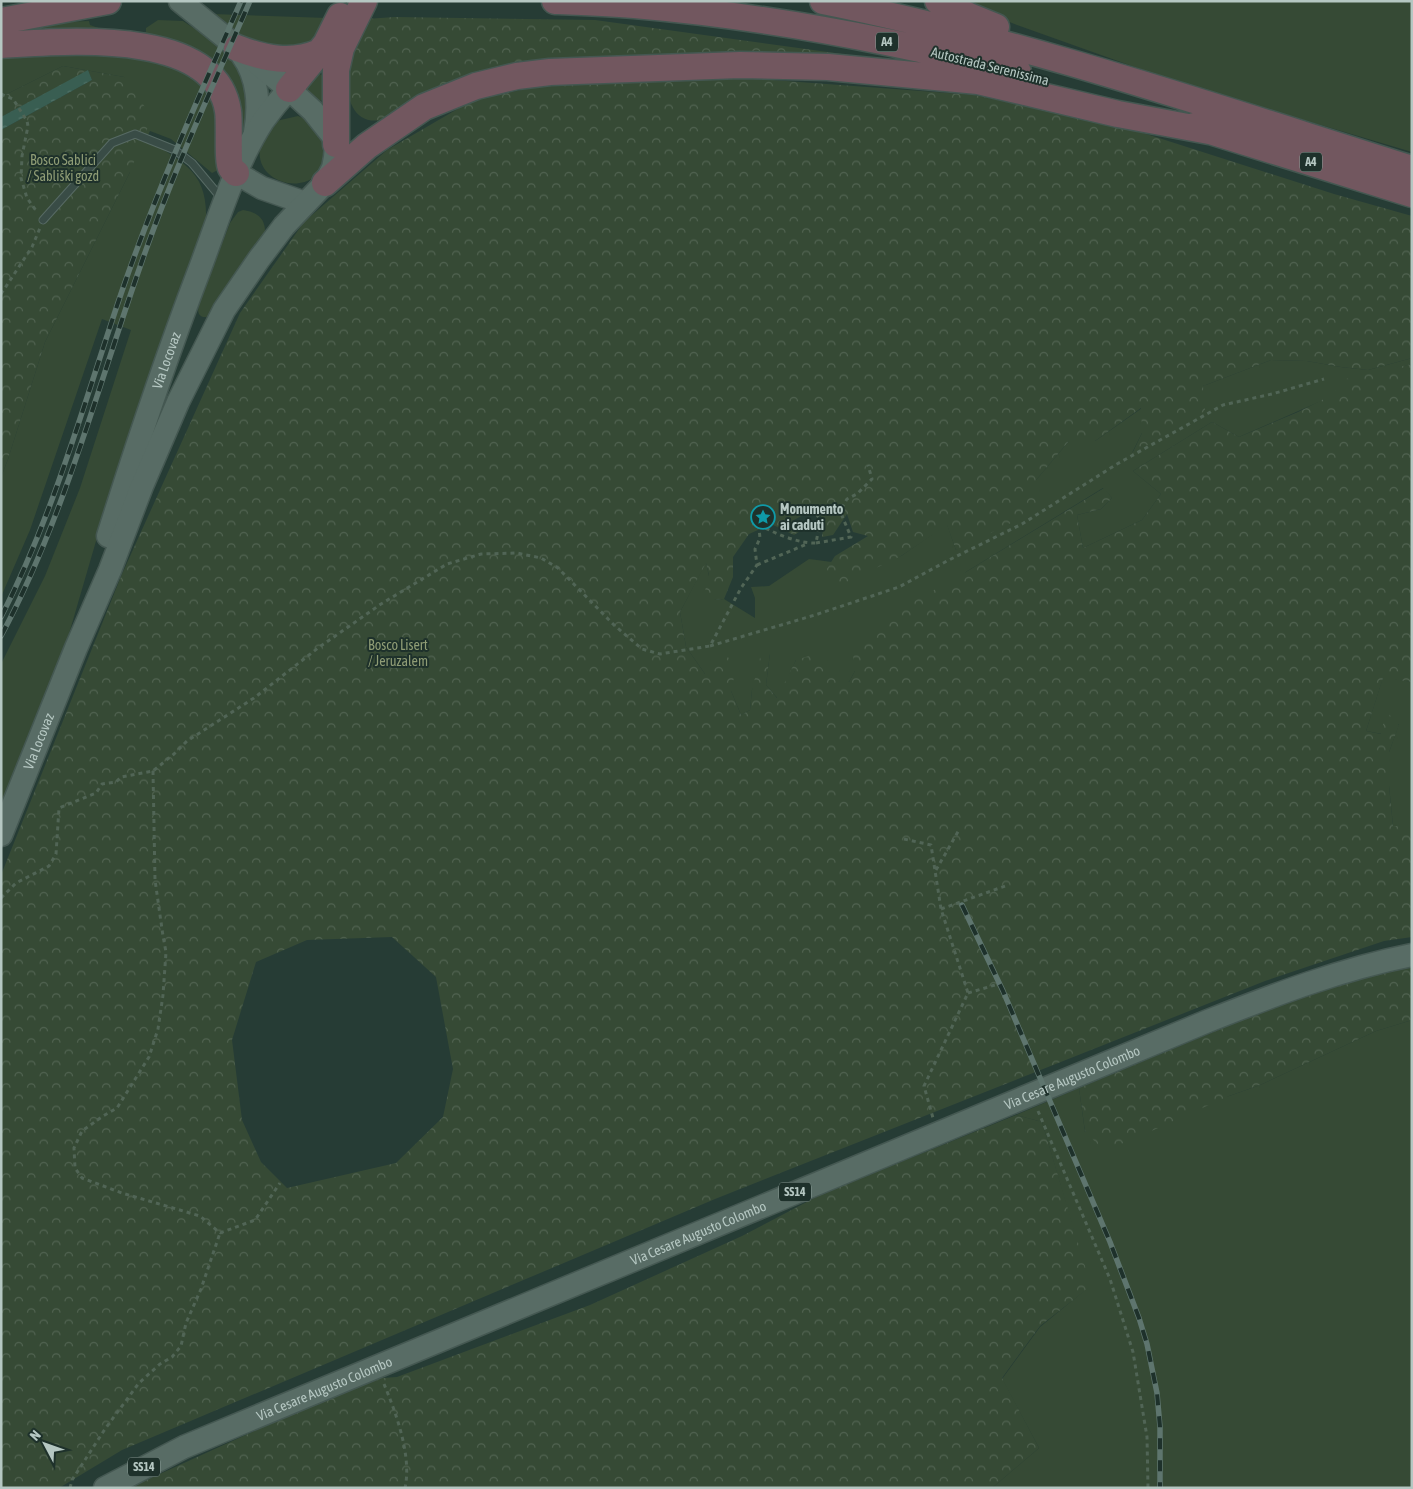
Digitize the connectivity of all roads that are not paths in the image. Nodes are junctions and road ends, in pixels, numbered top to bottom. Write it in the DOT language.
graph roads {
  1 [pos="64,1"];
  2 [pos="80,1"];
  3 [pos="94,1"];
  4 [pos="104,1"];
  5 [pos="108,1"];
  6 [pos="180,1"];
  7 [pos="364,1"];
  8 [pos="555,1"];
  9 [pos="823,1"];
  10 [pos="938,1"];
  11 [pos="1,7"];
  12 [pos="1,15"];
  13 [pos="345,16"];
  14 [pos="1,21"];
  15 [pos="1,45"];
  16 [pos="237,48"];
  17 [pos="320,52"];
  18 [pos="1107,74"];
  19 [pos="289,89"];
  20 [pos="1209,131"];
  21 [pos="253,138"];
  22 [pos="336,144"];
  23 [pos="1412,168"];
  24 [pos="236,173"];
  25 [pos="325,183"];
  26 [pos="1412,194"];
  27 [pos="225,202"];
  28 [pos="305,202"];
  29 [pos="43,220"];
  30 [pos="76,648"];
  31 [pos="1,835"];
  32 [pos="1412,955"];
  33 [pos="105,1488"];
  1 -- 11 [label="highway"];
  2 -- 11 [label="highway"];
  3 -- 11 [label="highway"];
  4 -- 12 [label="highway"];
  5 -- 14 [label="highway"];
  6 -- 16 [label="main road"];
  7 -- 13 [label="highway"];
  8 -- 20 [label="highway, Autostrada Serenissima / A4"];
  9 -- 18 [label="highway, Autostrada Serenissima / A4"];
  10 -- 18 [label="highway"];
  13 -- 17 [label="highway"];
  13 -- 22 [label="highway"];
  15 -- 24 [label="highway"];
  16 -- 17 [label="highway"];
  16 -- 19 [label="main road"];
  16 -- 21 [label="main road"];
  17 -- 19 [label="highway"];
  18 -- 23 [label="highway, Autostrada Serenissima / A4"];
  19 -- 21 [label="main road, Via Locovaz"];
  19 -- 22 [label="main road"];
  20 -- 25 [label="highway"];
  20 -- 26 [label="highway, Autostrada Serenissima / A4"];
  21 -- 24 [label="main road, Via Locovaz"];
  22 -- 25 [label="main road, Via Locovaz"];
  24 -- 27 [label="main road, Via Locovaz"];
  24 -- 28 [label="main road"];
  25 -- 28 [label="main road, Via Locovaz"];
  27 -- 29 [label="lane"];
  27 -- 30 [label="main road, Via Locovaz"];
  28 -- 30 [label="main road, Via Locovaz"];
  30 -- 31 [label="main road, Via Locovaz"];
  32 -- 33 [label="main road, Via Cesare Augusto Colombo / SS14"];
}
